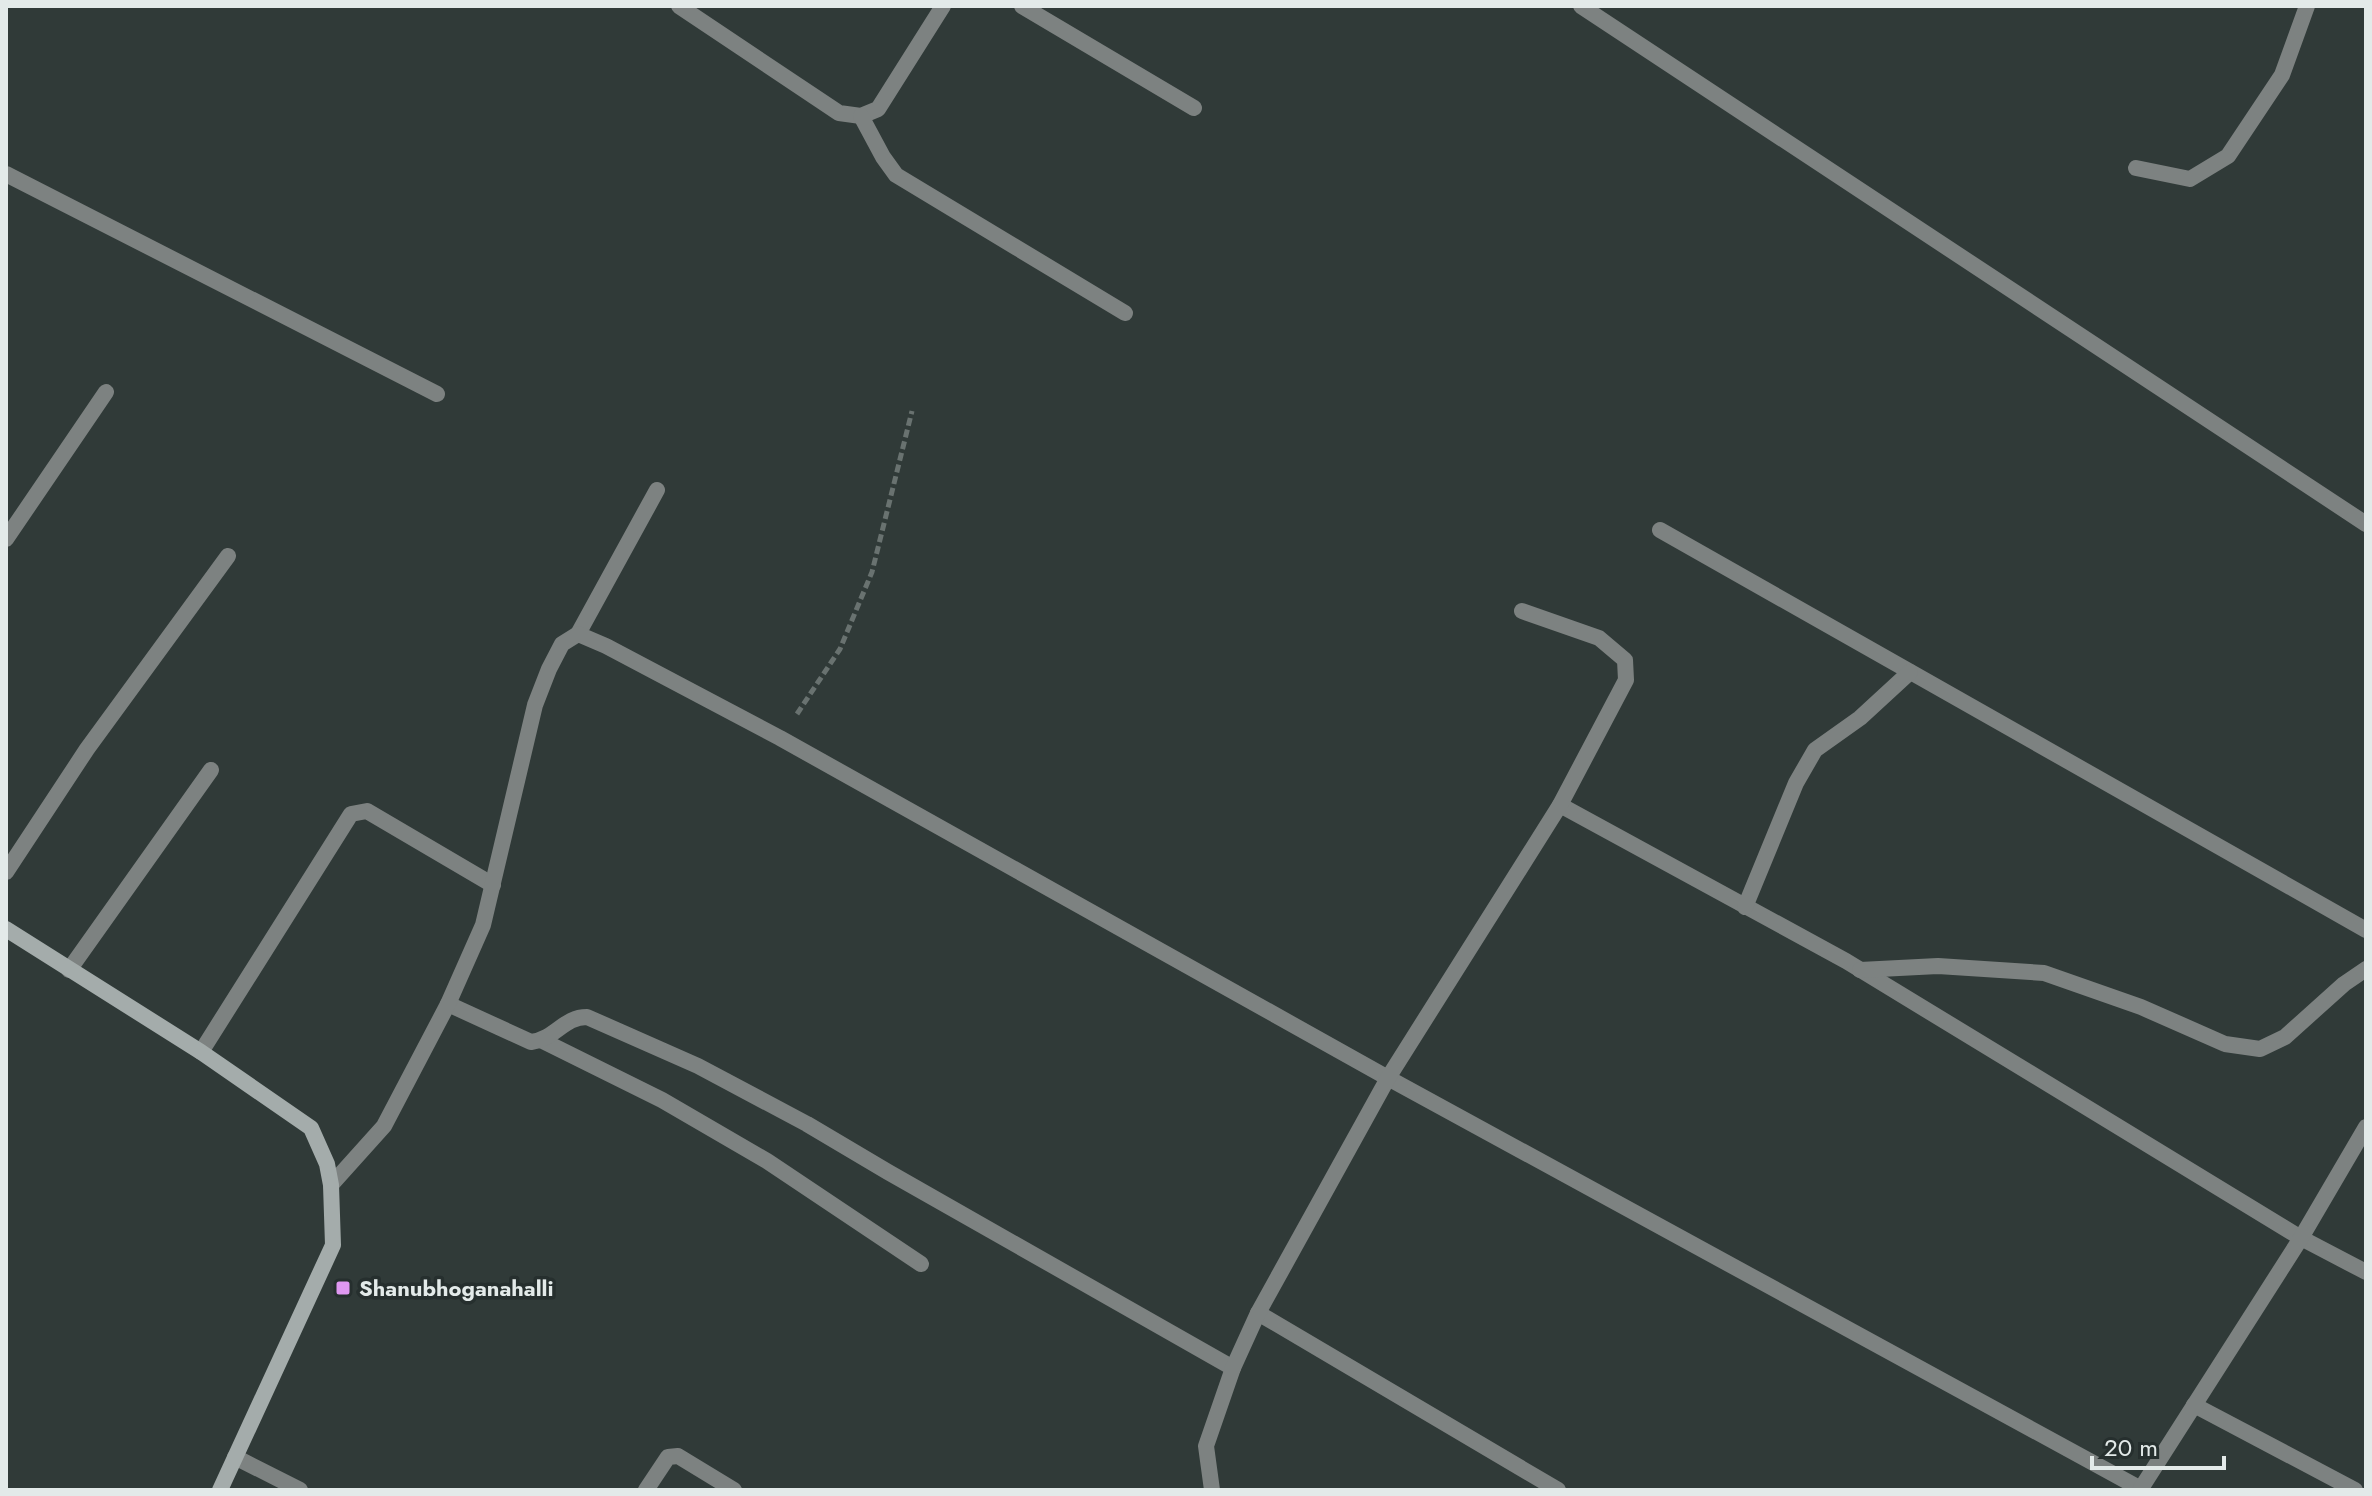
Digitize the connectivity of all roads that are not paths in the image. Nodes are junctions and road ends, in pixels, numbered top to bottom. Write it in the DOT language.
graph roads {
  1 [pos="679,6"];
  2 [pos="943,6"];
  3 [pos="1022,6"];
  4 [pos="1581,6"];
  5 [pos="2307,6"];
  6 [pos="1194,108"];
  7 [pos="861,116"];
  8 [pos="2136,168"];
  9 [pos="6,174"];
  10 [pos="1125,313"];
  11 [pos="106,392"];
  12 [pos="437,394"];
  13 [pos="657,490"];
  14 [pos="2366,524"];
  15 [pos="1660,530"];
  16 [pos="6,539"];
  17 [pos="228,556"];
  18 [pos="1522,611"];
  19 [pos="578,634"];
  20 [pos="1910,672"];
  21 [pos="211,770"];
  22 [pos="1560,805"];
  23 [pos="6,872"];
  24 [pos="493,885"];
  25 [pos="1745,907"];
  26 [pos="6,929"];
  27 [pos="2366,930"];
  28 [pos="2366,969"];
  29 [pos="69,970"];
  30 [pos="1860,970"];
  31 [pos="448,1004"];
  32 [pos="541,1040"];
  33 [pos="201,1052"];
  34 [pos="1388,1078"];
  35 [pos="2366,1127"];
  36 [pos="331,1185"];
  37 [pos="2301,1238"];
  38 [pos="921,1264"];
  39 [pos="2366,1272"];
  40 [pos="1258,1313"];
  41 [pos="1233,1368"];
  42 [pos="2194,1405"];
  43 [pos="235,1457"];
  44 [pos="2140,1489"];
  45 [pos="220,1490"];
  46 [pos="300,1490"];
  47 [pos="646,1490"];
  48 [pos="734,1490"];
  49 [pos="1212,1490"];
  50 [pos="1558,1490"];
  51 [pos="2355,1490"];
  1 -- 7 [label="street"];
  2 -- 7 [label="street"];
  3 -- 6 [label="street"];
  4 -- 14 [label="street"];
  5 -- 8 [label="street"];
  7 -- 10 [label="street"];
  9 -- 12 [label="street"];
  11 -- 16 [label="street"];
  13 -- 19 [label="street"];
  15 -- 20 [label="street"];
  17 -- 23 [label="street"];
  18 -- 22 [label="street"];
  19 -- 24 [label="street"];
  19 -- 34 [label="street"];
  20 -- 25 [label="street"];
  20 -- 27 [label="street"];
  21 -- 29 [label="street"];
  22 -- 25 [label="street"];
  22 -- 34 [label="street"];
  24 -- 31 [label="street"];
  24 -- 33 [label="street"];
  25 -- 30 [label="street"];
  26 -- 29 [label="street"];
  28 -- 30 [label="street"];
  29 -- 33 [label="street"];
  30 -- 37 [label="street"];
  31 -- 32 [label="street"];
  31 -- 36 [label="street"];
  32 -- 38 [label="street"];
  32 -- 41 [label="street"];
  33 -- 36 [label="street"];
  34 -- 40 [label="street"];
  34 -- 44 [label="street"];
  35 -- 37 [label="street"];
  36 -- 43 [label="street"];
  37 -- 39 [label="street"];
  37 -- 42 [label="street"];
  40 -- 41 [label="street"];
  40 -- 50 [label="street"];
  41 -- 49 [label="street"];
  42 -- 44 [label="street"];
  42 -- 51 [label="street"];
  43 -- 45 [label="street"];
  43 -- 46 [label="street"];
  47 -- 48 [label="street"];
}
